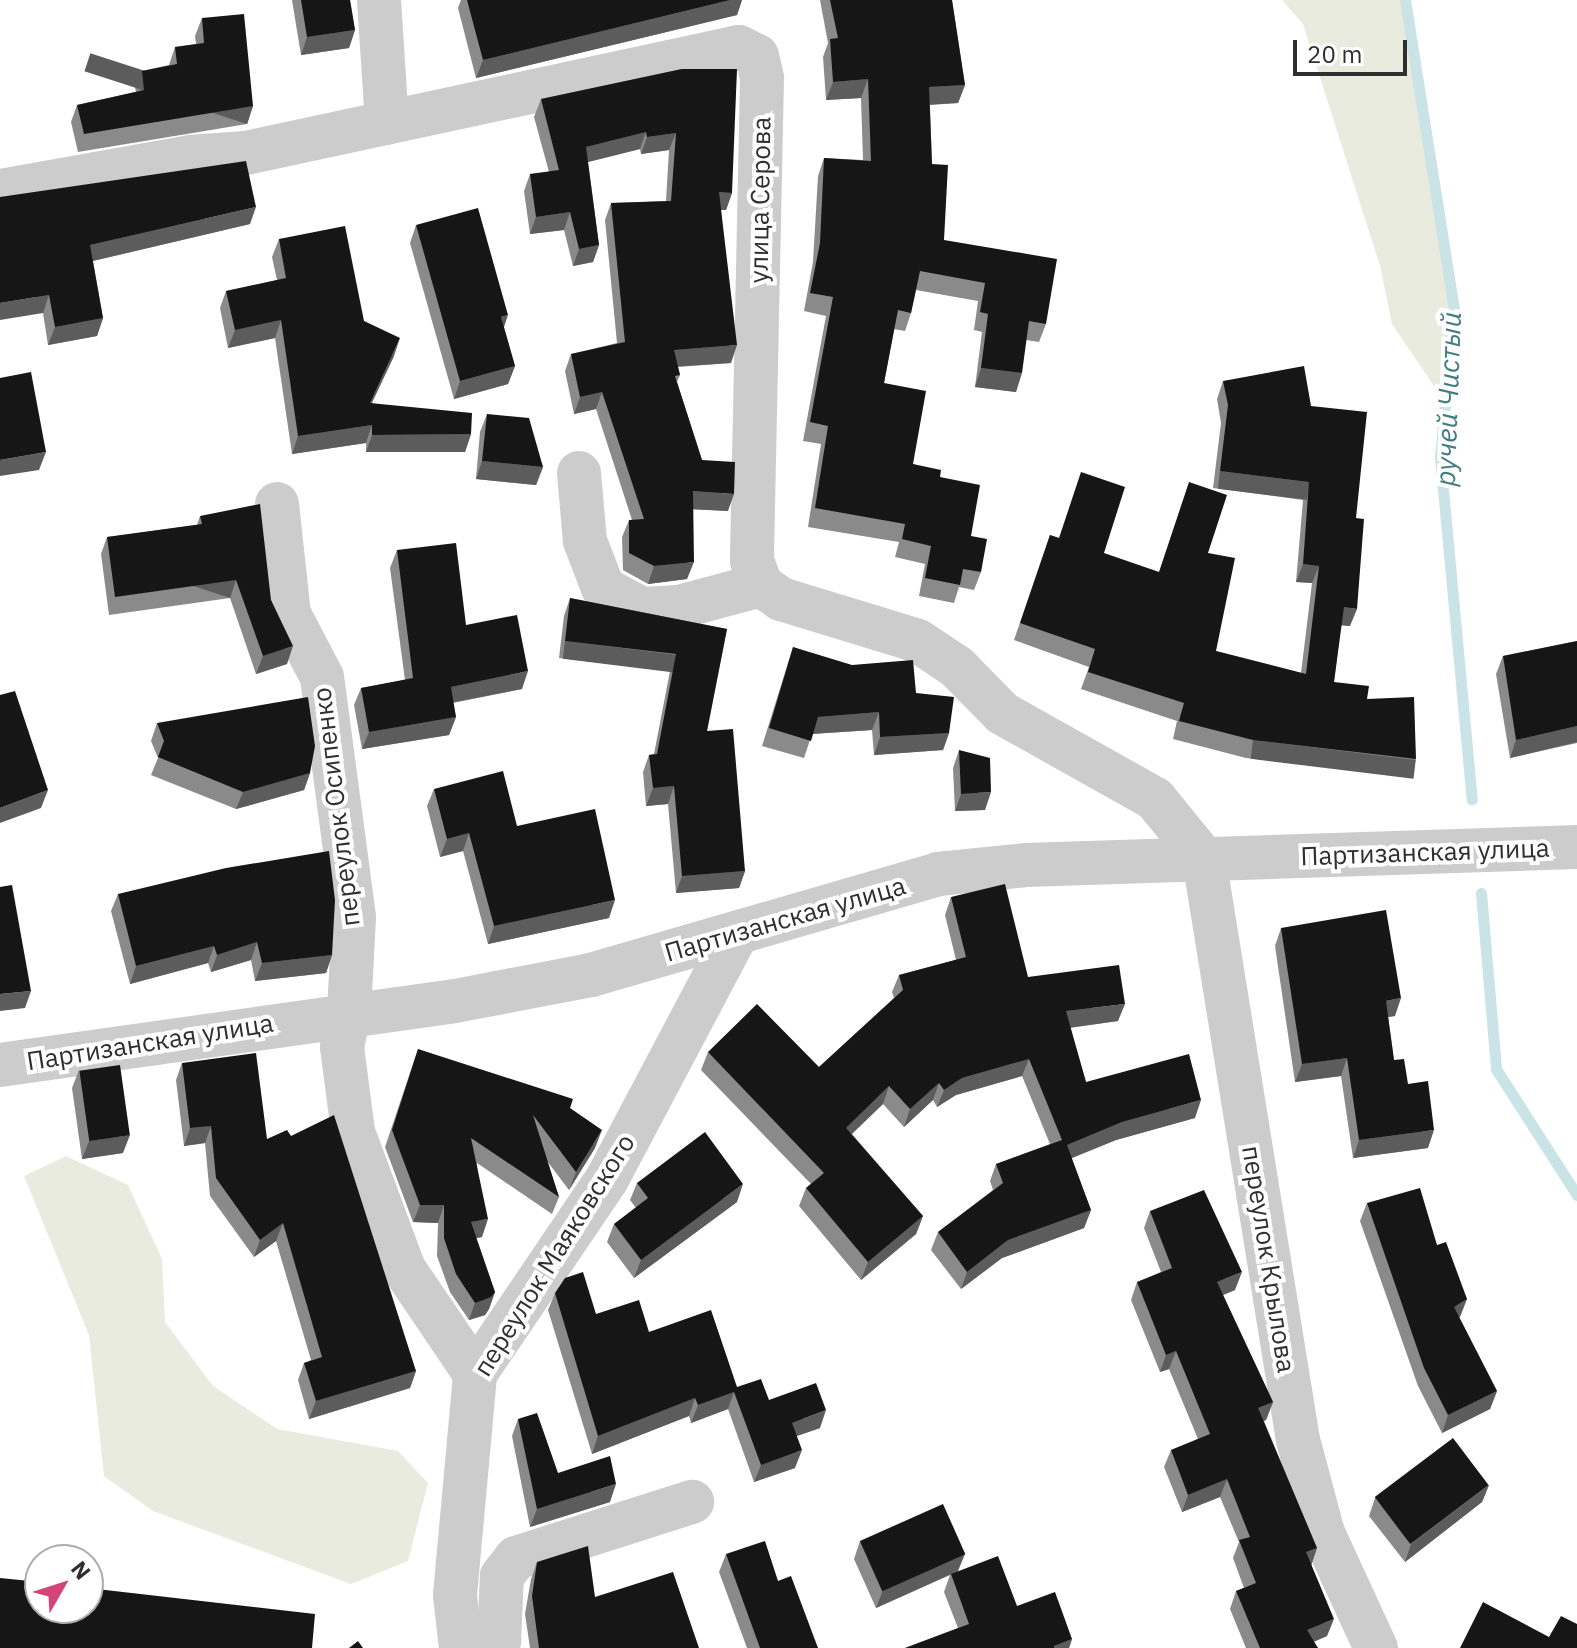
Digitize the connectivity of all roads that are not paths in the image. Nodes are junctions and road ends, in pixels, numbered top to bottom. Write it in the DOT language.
graph roads {
  1 [pos="379,0"];
  2 [pos="387,123"];
  3 [pos="0,191"];
  4 [pos="579,473"];
  5 [pos="277,504"];
  6 [pos="761,585"];
  7 [pos="1577,847"];
  8 [pos="1204,859"];
  9 [pos="737,933"];
  10 [pos="349,1012"];
  11 [pos="0,1065"];
  12 [pos="475,1374"];
  13 [pos="692,1502"];
  14 [pos="461,1648"];
  15 [pos="491,1648"];
  16 [pos="1376,1648"];
  1 -- 2 [label="street"];
  2 -- 3 [label="street, улица Серова"];
  2 -- 6 [label="street, улица Серова"];
  4 -- 6 [label="street"];
  5 -- 10 [label="street, переулок Осипенко"];
  6 -- 8 [label="street"];
  7 -- 8 [label="street, Партизанская улица"];
  8 -- 9 [label="street, Партизанская улица"];
  8 -- 16 [label="street, переулок Крылова"];
  9 -- 10 [label="street, Партизанская улица"];
  9 -- 12 [label="street, переулок Маяковского"];
  10 -- 11 [label="street, Партизанская улица"];
  10 -- 12 [label="street, переулок Осипенко"];
  12 -- 14 [label="street, переулок Маяковского"];
  13 -- 15 [label="street"];
}
